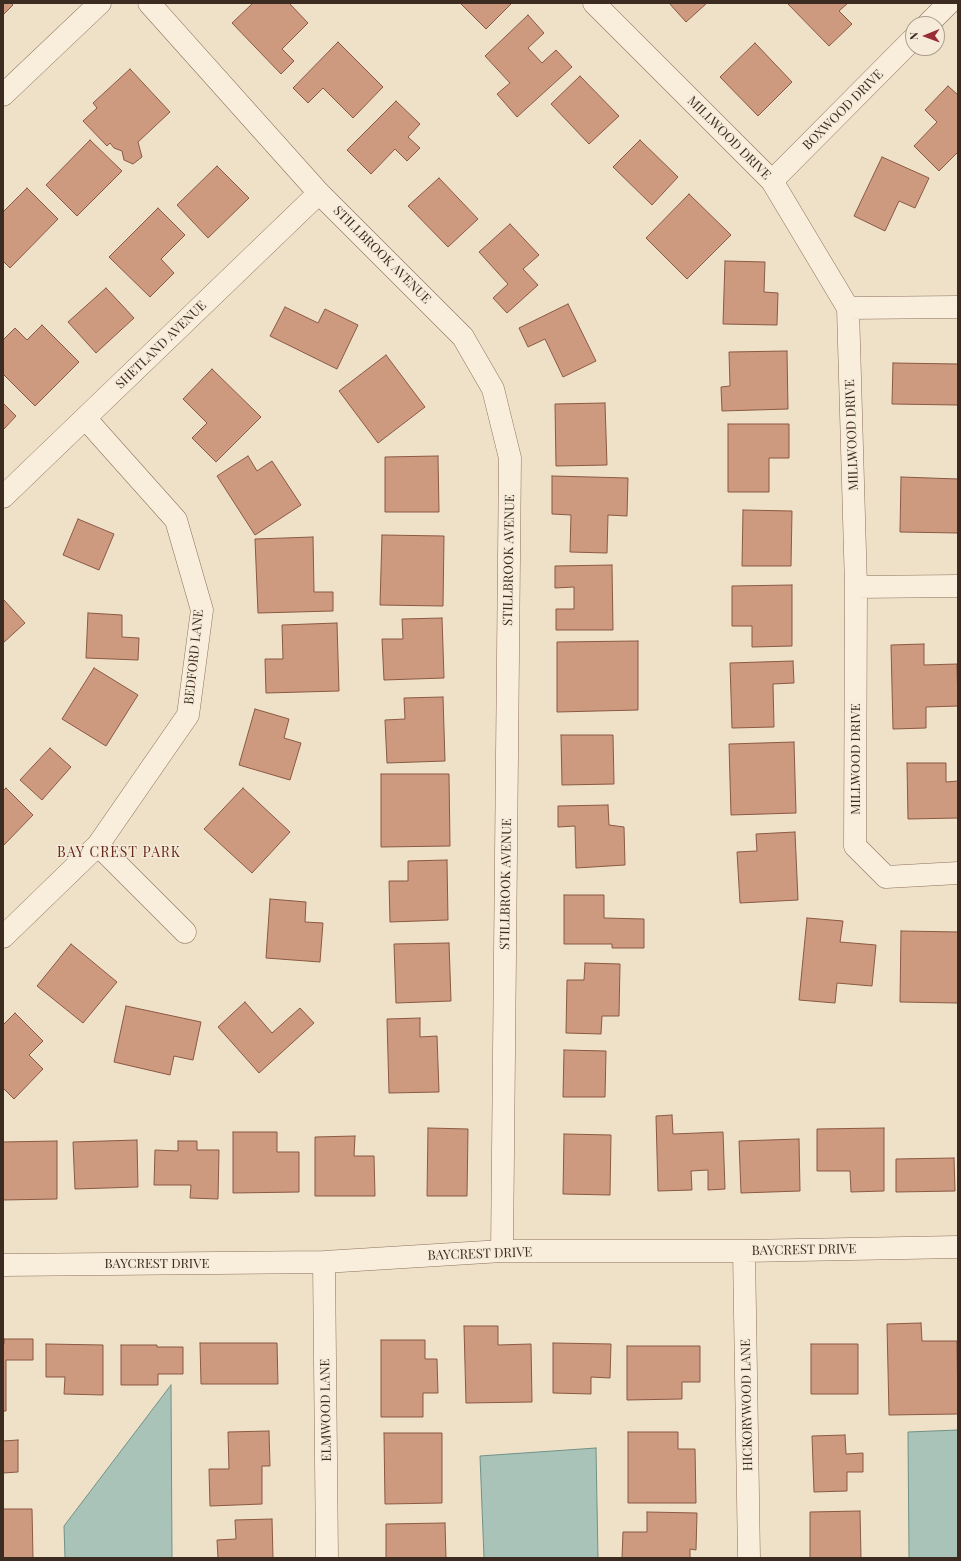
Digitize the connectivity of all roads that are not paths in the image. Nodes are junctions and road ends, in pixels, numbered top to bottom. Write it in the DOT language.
graph roads {
  1 [pos="100,3"];
  2 [pos="149,3"];
  3 [pos="594,3"];
  4 [pos="949,3"];
  5 [pos="936,16"];
  6 [pos="905,48"];
  7 [pos="3,95"];
  8 [pos="772,181"];
  9 [pos="320,193"];
  10 [pos="958,307"];
  11 [pos="848,308"];
  12 [pos="85,418"];
  13 [pos="3,497"];
  14 [pos="958,586"];
  15 [pos="856,587"];
  16 [pos="98,845"];
  17 [pos="958,873"];
  18 [pos="185,932"];
  19 [pos="3,937"];
  20 [pos="958,1247"];
  21 [pos="502,1251"];
  22 [pos="744,1251"];
  23 [pos="324,1262"];
  24 [pos="3,1265"];
  25 [pos="327,1558"];
  26 [pos="749,1558"];
  1 -- 7 [label="street"];
  2 -- 9 [label="street, STILLBROOK AVENUE"];
  3 -- 8 [label="street, MILLWOOD DRIVE"];
  4 -- 5 [label="street"];
  6 -- 8 [label="street, BOXWOOD DRIVE"];
  8 -- 11 [label="street, MILLWOOD DRIVE"];
  9 -- 12 [label="street, SHETLAND AVENUE"];
  9 -- 21 [label="street, STILLBROOK AVENUE"];
  10 -- 11 [label="street"];
  11 -- 15 [label="street, MILLWOOD DRIVE"];
  12 -- 13 [label="street, SHETLAND AVENUE"];
  12 -- 16 [label="street, BEDFORD LANE"];
  14 -- 15 [label="street"];
  15 -- 17 [label="street, MILLWOOD DRIVE"];
  16 -- 18 [label="street"];
  16 -- 19 [label="street, BEDFORD LANE"];
  20 -- 22 [label="street, BAYCREST DRIVE"];
  21 -- 22 [label="street, BAYCREST DRIVE"];
  21 -- 23 [label="street, BAYCREST DRIVE"];
  22 -- 26 [label="street, HICKORYWOOD LANE"];
  23 -- 24 [label="street, BAYCREST DRIVE"];
  23 -- 25 [label="street, ELMWOOD LANE"];
}
